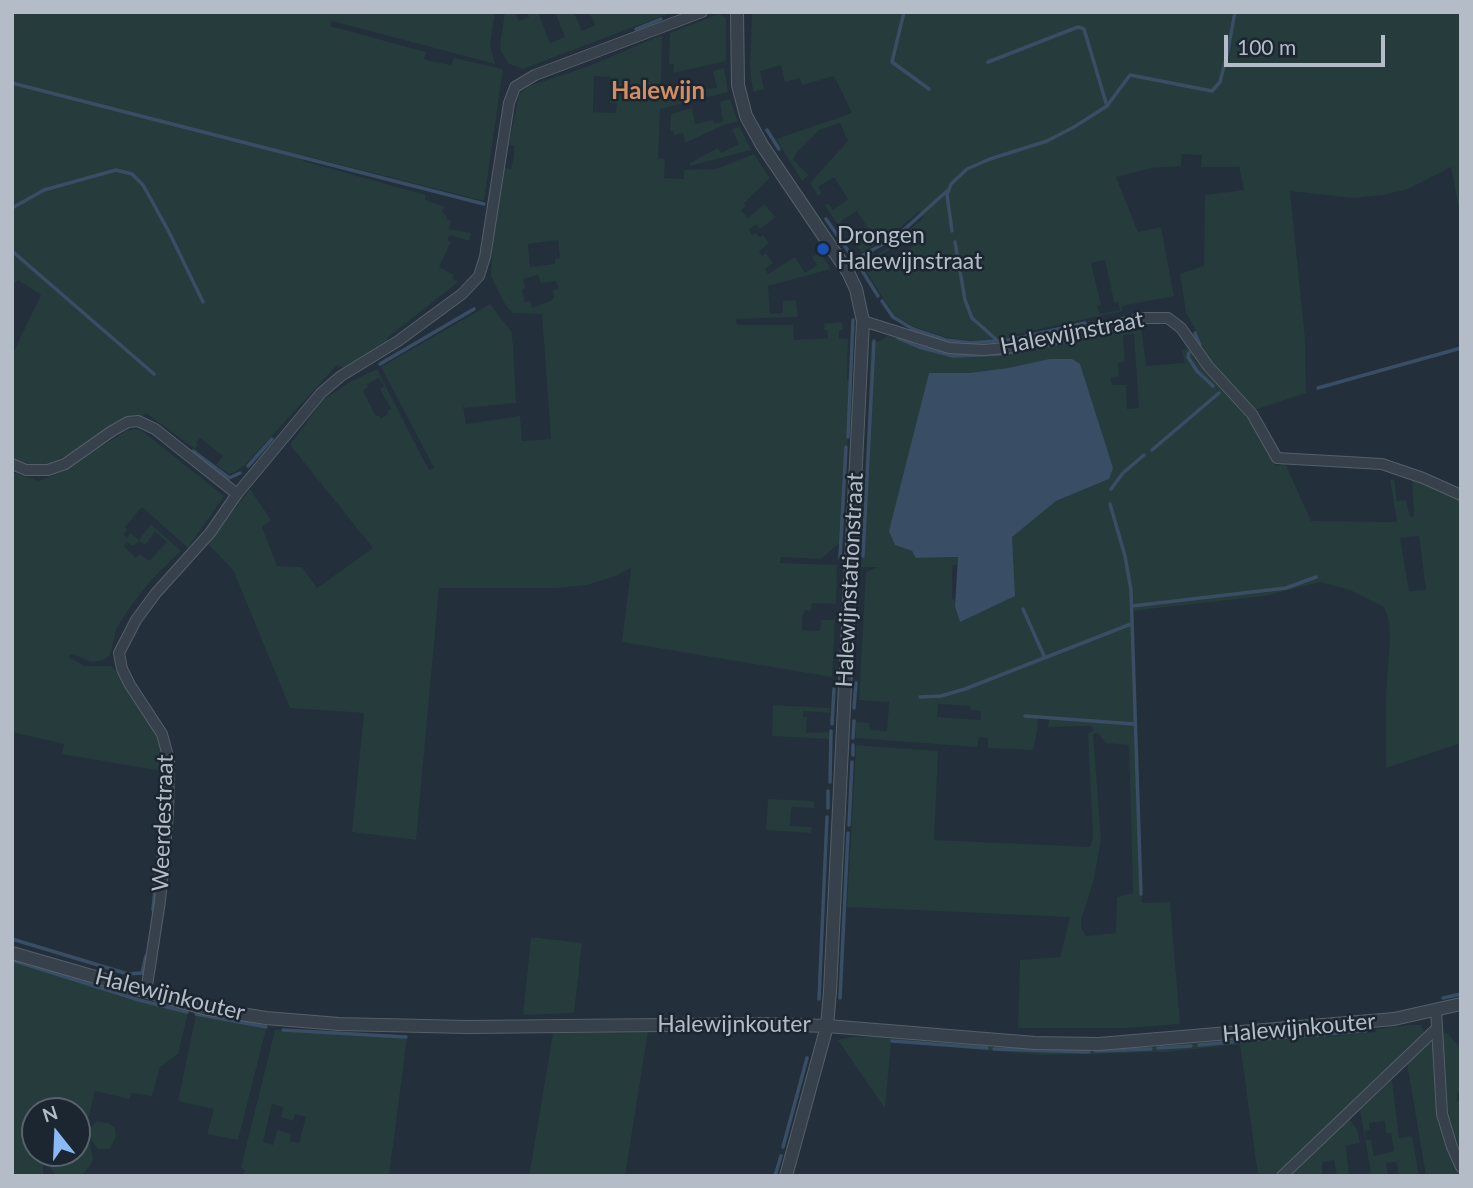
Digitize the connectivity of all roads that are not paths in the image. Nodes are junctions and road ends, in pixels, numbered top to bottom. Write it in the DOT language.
graph roads {
  1 [pos="702,12"];
  2 [pos="737,12"];
  3 [pos="863,321"];
  4 [pos="12,464"];
  5 [pos="237,495"];
  6 [pos="1461,495"];
  7 [pos="12,953"];
  8 [pos="146,992"];
  9 [pos="1461,1004"];
  10 [pos="1436,1010"];
  11 [pos="827,1026"];
  12 [pos="1436,1029"];
  13 [pos="1461,1167"];
  14 [pos="786,1176"];
  15 [pos="1282,1176"];
  1 -- 5 [label="street"];
  2 -- 3 [label="street, Halewijnstationstraat"];
  3 -- 6 [label="street, Halewijnstraat"];
  3 -- 11 [label="street, Halewijnstationstraat"];
  4 -- 5 [label="street"];
  5 -- 8 [label="street, Weerdestraat"];
  7 -- 8 [label="street, Halewijnkouter"];
  8 -- 11 [label="street, Halewijnkouter"];
  9 -- 10 [label="street, Halewijnkouter"];
  10 -- 11 [label="street, Halewijnkouter"];
  10 -- 12 [label="street"];
  11 -- 14 [label="street, Halewijnstationstraat"];
  12 -- 13 [label="street"];
  12 -- 15 [label="street"];
}
